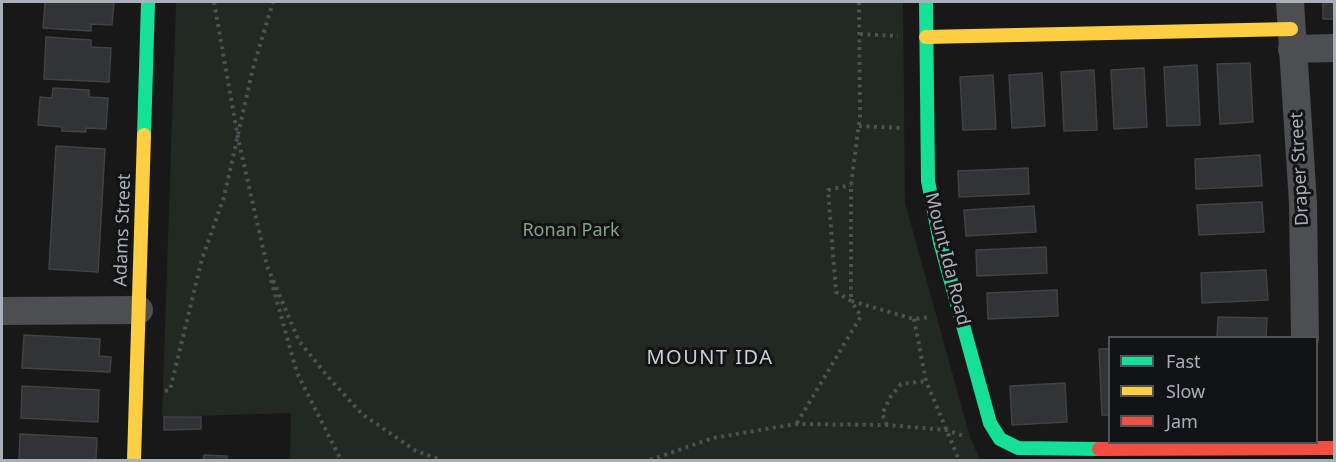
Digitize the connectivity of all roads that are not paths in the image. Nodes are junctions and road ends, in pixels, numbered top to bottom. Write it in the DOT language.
graph roads {
  1 [pos="148,2"];
  2 [pos="926,2"];
  3 [pos="1291,26"];
  4 [pos="926,37"];
  5 [pos="1335,48"];
  6 [pos="139,310"];
  7 [pos="2,311"];
  8 [pos="1305,336"];
  9 [pos="1335,448"];
  10 [pos="1306,451"];
  11 [pos="1057,455"];
  12 [pos="134,460"];
  1 -- 6 [label="street, Adams Street"];
  2 -- 4 [label="street, Mount Ida Road"];
  3 -- 4 [label="street"];
  3 -- 5 [label="street"];
  3 -- 8 [label="street, Draper Street"];
  4 -- 11 [label="street, Mount Ida Road"];
  6 -- 7 [label="street"];
  6 -- 12 [label="street, Adams Street"];
  9 -- 10 [label="street, Mount Ida Road"];
  10 -- 11 [label="street, Mount Ida Road"];
}
